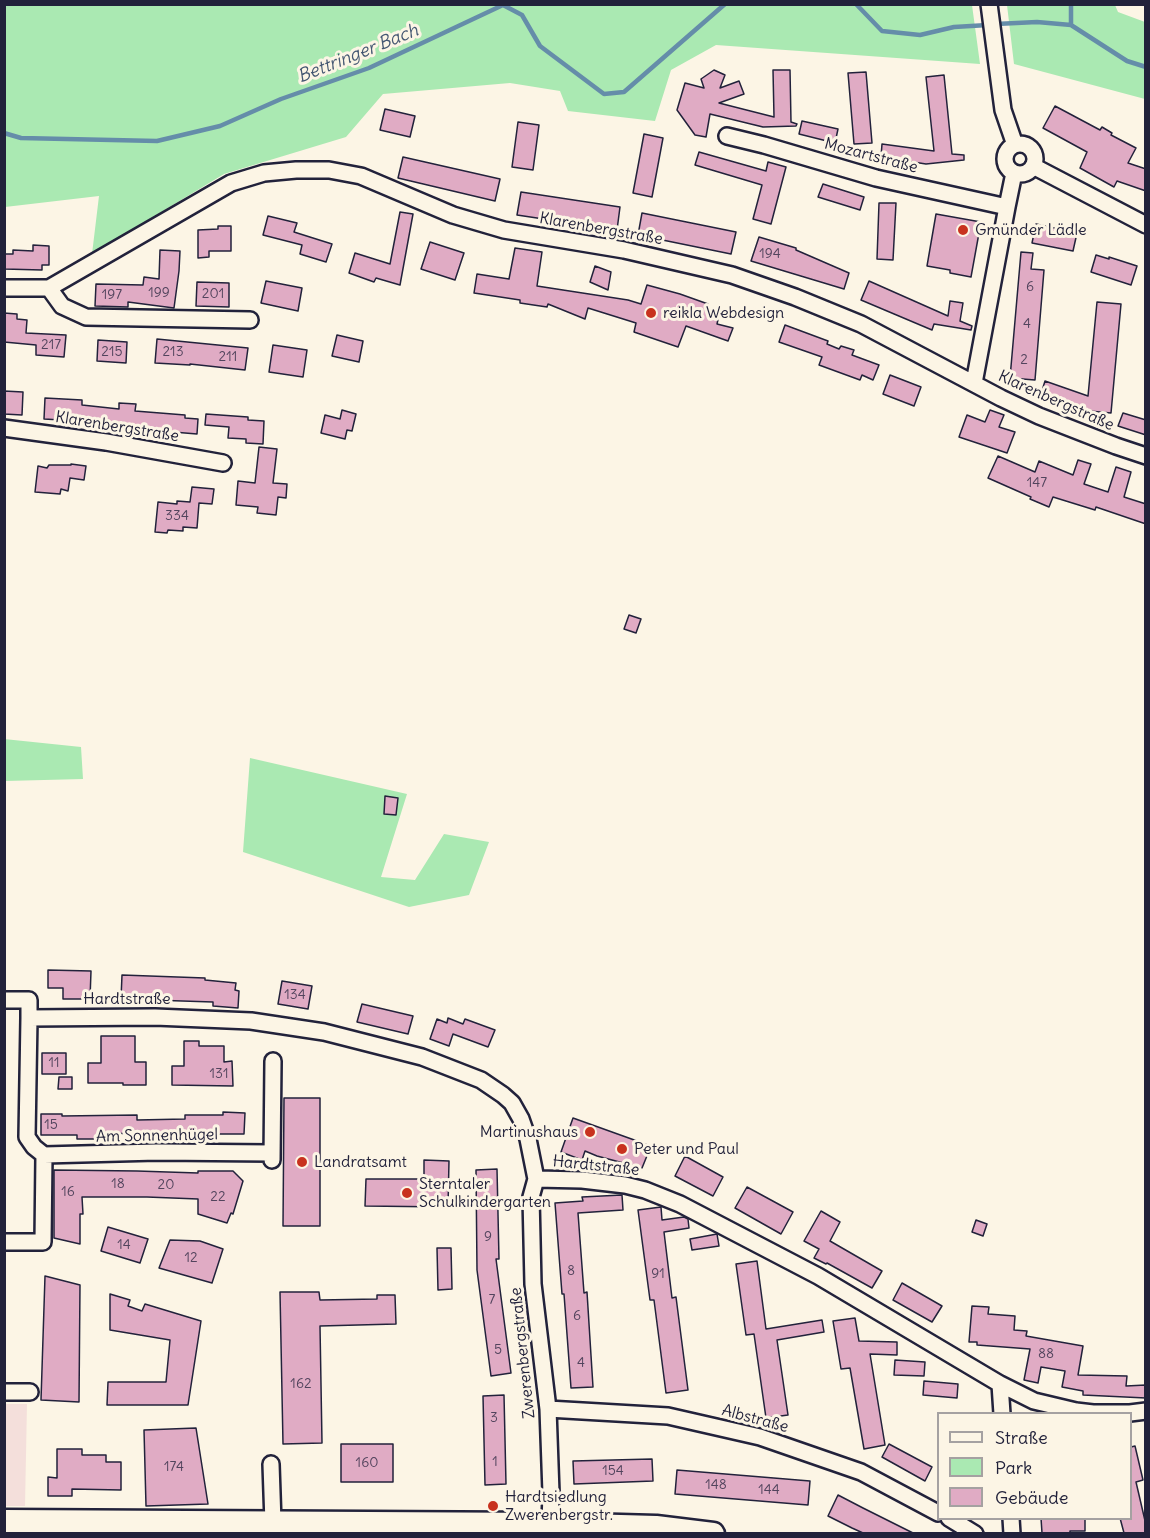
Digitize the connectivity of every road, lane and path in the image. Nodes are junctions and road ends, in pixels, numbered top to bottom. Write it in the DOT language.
graph roads {
  1 [pos="989,7"];
  2 [pos="727,136"];
  3 [pos="1015,145"];
  4 [pos="1033,166"];
  5 [pos="1014,173"];
  6 [pos="1007,207"];
  7 [pos="1146,225"];
  8 [pos="4,288"];
  9 [pos="49,288"];
  10 [pos="250,320"];
  11 [pos="974,383"];
  12 [pos="4,428"];
  13 [pos="1146,456"];
  14 [pos="223,463"];
  15 [pos="4,1000"];
  16 [pos="29,1018"];
  17 [pos="273,1061"];
  18 [pos="44,1155"];
  19 [pos="536,1179"];
  20 [pos="4,1242"];
  21 [pos="1000,1384"];
  22 [pos="4,1392"];
  23 [pos="30,1392"];
  24 [pos="548,1409"];
  25 [pos="1002,1412"];
  26 [pos="1084,1412"];
  27 [pos="271,1464"];
  28 [pos="937,1512"];
  29 [pos="952,1520"];
  30 [pos="4,1521"];
  31 [pos="273,1522"];
  32 [pos="550,1524"];
  33 [pos="452,1529"];
  34 [pos="714,1533"];
  35 [pos="975,1533"];
  1 -- 3 [label="street"];
  2 -- 6 [label="street, Mozartstraße"];
  3 -- 4 [label="street"];
  3 -- 5 [label="street"];
  4 -- 5 [label="street"];
  4 -- 7 [label="street"];
  5 -- 6 [label="street"];
  6 -- 11 [label="street"];
  8 -- 9 [label="street, Klarenbergstraße"];
  9 -- 10 [label="street"];
  9 -- 11 [label="street, Klarenbergstraße"];
  11 -- 13 [label="street, Klarenbergstraße"];
  12 -- 14 [label="street, Klarenbergstraße"];
  15 -- 16 [label="street"];
  16 -- 18 [label="street"];
  16 -- 19 [label="street, Hardtstraße"];
  17 -- 18 [label="street, Am Sonnenhügel"];
  18 -- 20 [label="street"];
  19 -- 21 [label="street, Hardtstraße"];
  19 -- 24 [label="street, Zwerenbergstraße"];
  21 -- 25 [label="street"];
  21 -- 26 [label="street, Hardtstraße"];
  22 -- 23 [label="street"];
  24 -- 28 [label="street, Albstraße"];
  24 -- 32 [label="street, Zwerenbergstraße"];
  27 -- 31 [label="street"];
  29 -- 35 [label="street"];
  30 -- 31 [label="street"];
  31 -- 33 [label="street"];
  32 -- 33 [label="street"];
  32 -- 34 [label="street"];
}
